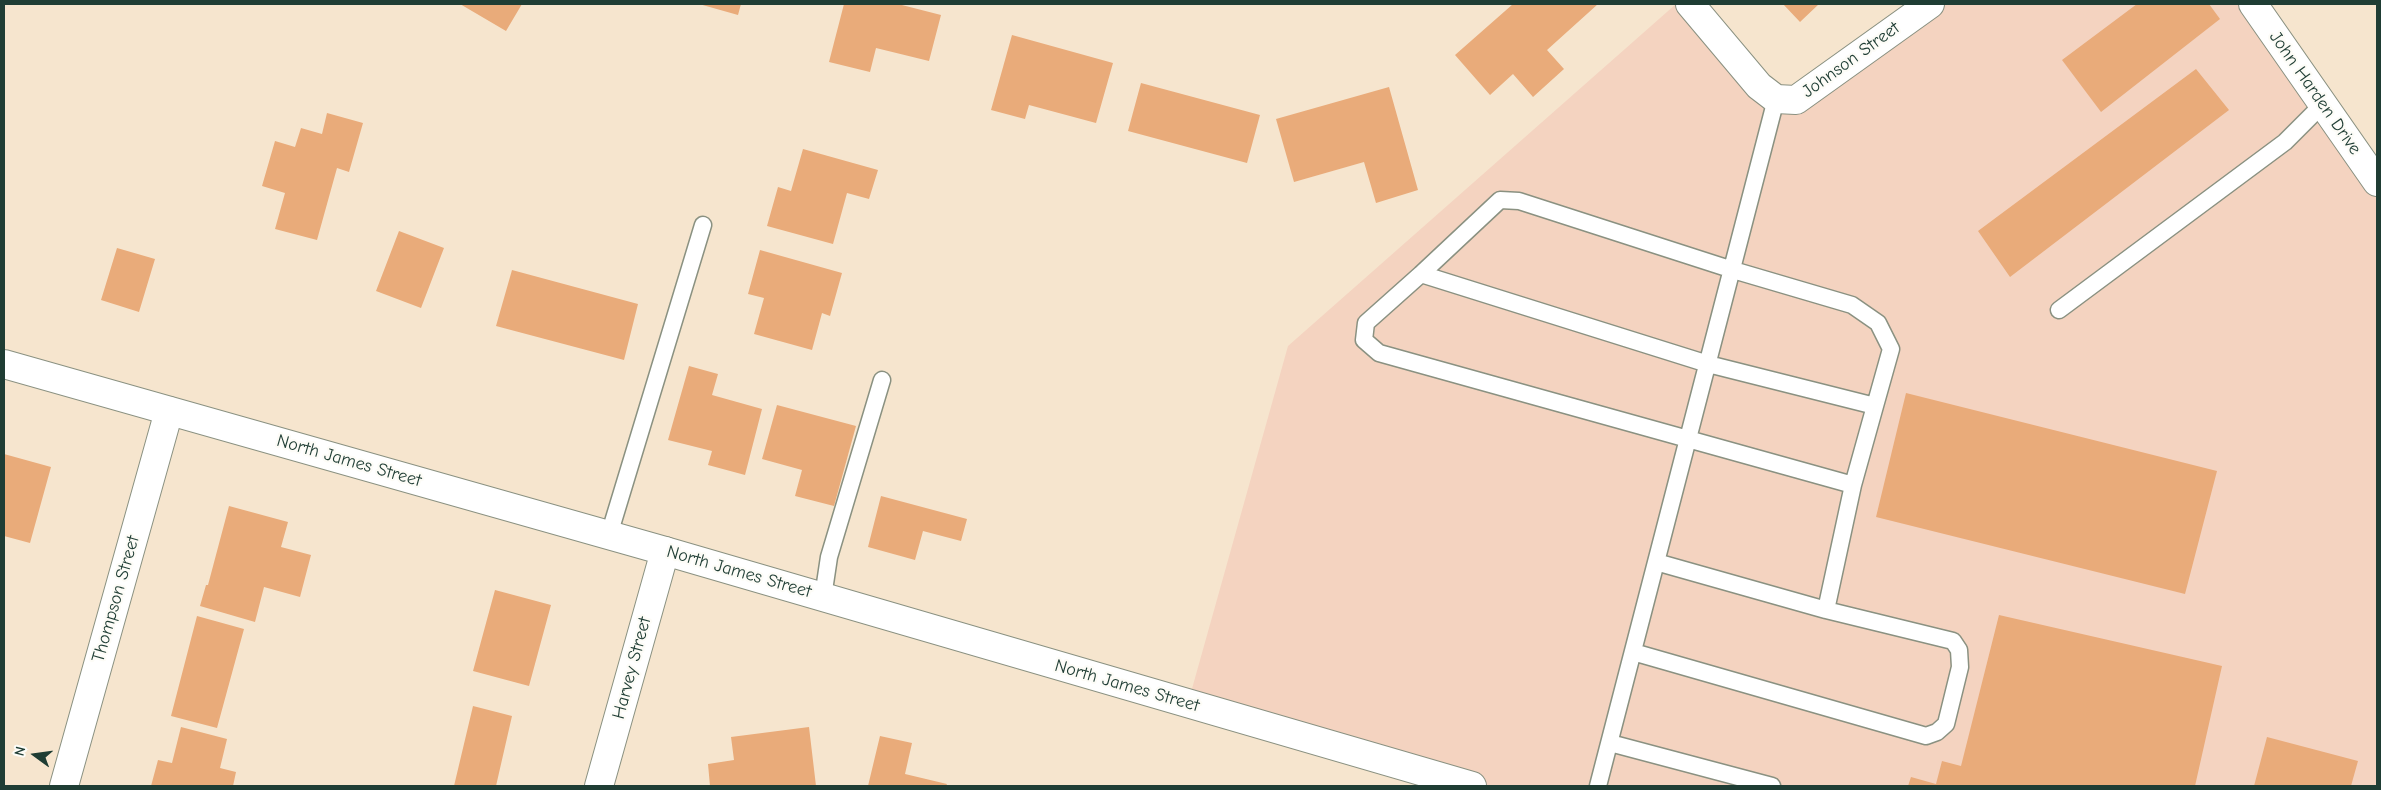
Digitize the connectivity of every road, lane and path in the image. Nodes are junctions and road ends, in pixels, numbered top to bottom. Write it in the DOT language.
graph roads {
  1 [pos="1690,4"];
  2 [pos="1930,4"];
  3 [pos="2253,4"];
  4 [pos="1776,99"];
  5 [pos="2323,104"];
  6 [pos="2377,182"];
  7 [pos="703,225"];
  8 [pos="1733,270"];
  9 [pos="1421,274"];
  10 [pos="2059,310"];
  11 [pos="4,364"];
  12 [pos="1708,364"];
  13 [pos="882,380"];
  14 [pos="1875,406"];
  15 [pos="168,412"];
  16 [pos="1688,441"];
  17 [pos="1853,485"];
  18 [pos="609,535"];
  19 [pos="665,551"];
  20 [pos="1656,562"];
  21 [pos="823,597"];
  22 [pos="1826,610"];
  23 [pos="1634,652"];
  24 [pos="1610,743"];
  25 [pos="64,786"];
  26 [pos="599,786"];
  27 [pos="1472,786"];
  28 [pos="1598,786"];
  29 [pos="1772,786"];
  1 -- 4 [label="street, Johnson Street"];
  2 -- 4 [label="street, Johnson Street"];
  3 -- 5 [label="street, John Harden Drive"];
  4 -- 8 [label="lane"];
  5 -- 6 [label="street, John Harden Drive"];
  5 -- 10 [label="lane"];
  7 -- 18 [label="lane"];
  8 -- 9 [label="lane"];
  8 -- 12 [label="lane"];
  8 -- 14 [label="lane"];
  9 -- 12 [label="lane"];
  9 -- 16 [label="lane"];
  11 -- 15 [label="street, North James Street"];
  12 -- 14 [label="lane"];
  12 -- 16 [label="lane"];
  13 -- 21 [label="lane"];
  14 -- 17 [label="lane"];
  15 -- 18 [label="street, North James Street"];
  15 -- 25 [label="street, Thompson Street"];
  16 -- 17 [label="lane"];
  16 -- 20 [label="lane"];
  17 -- 22 [label="lane"];
  18 -- 19 [label="street, North James Street"];
  19 -- 21 [label="street, North James Street"];
  19 -- 26 [label="street, Harvey Street"];
  20 -- 22 [label="lane"];
  20 -- 23 [label="lane"];
  21 -- 27 [label="street, North James Street"];
  22 -- 23 [label="lane"];
  23 -- 24 [label="lane"];
  24 -- 28 [label="lane"];
  24 -- 29 [label="lane"];
}
